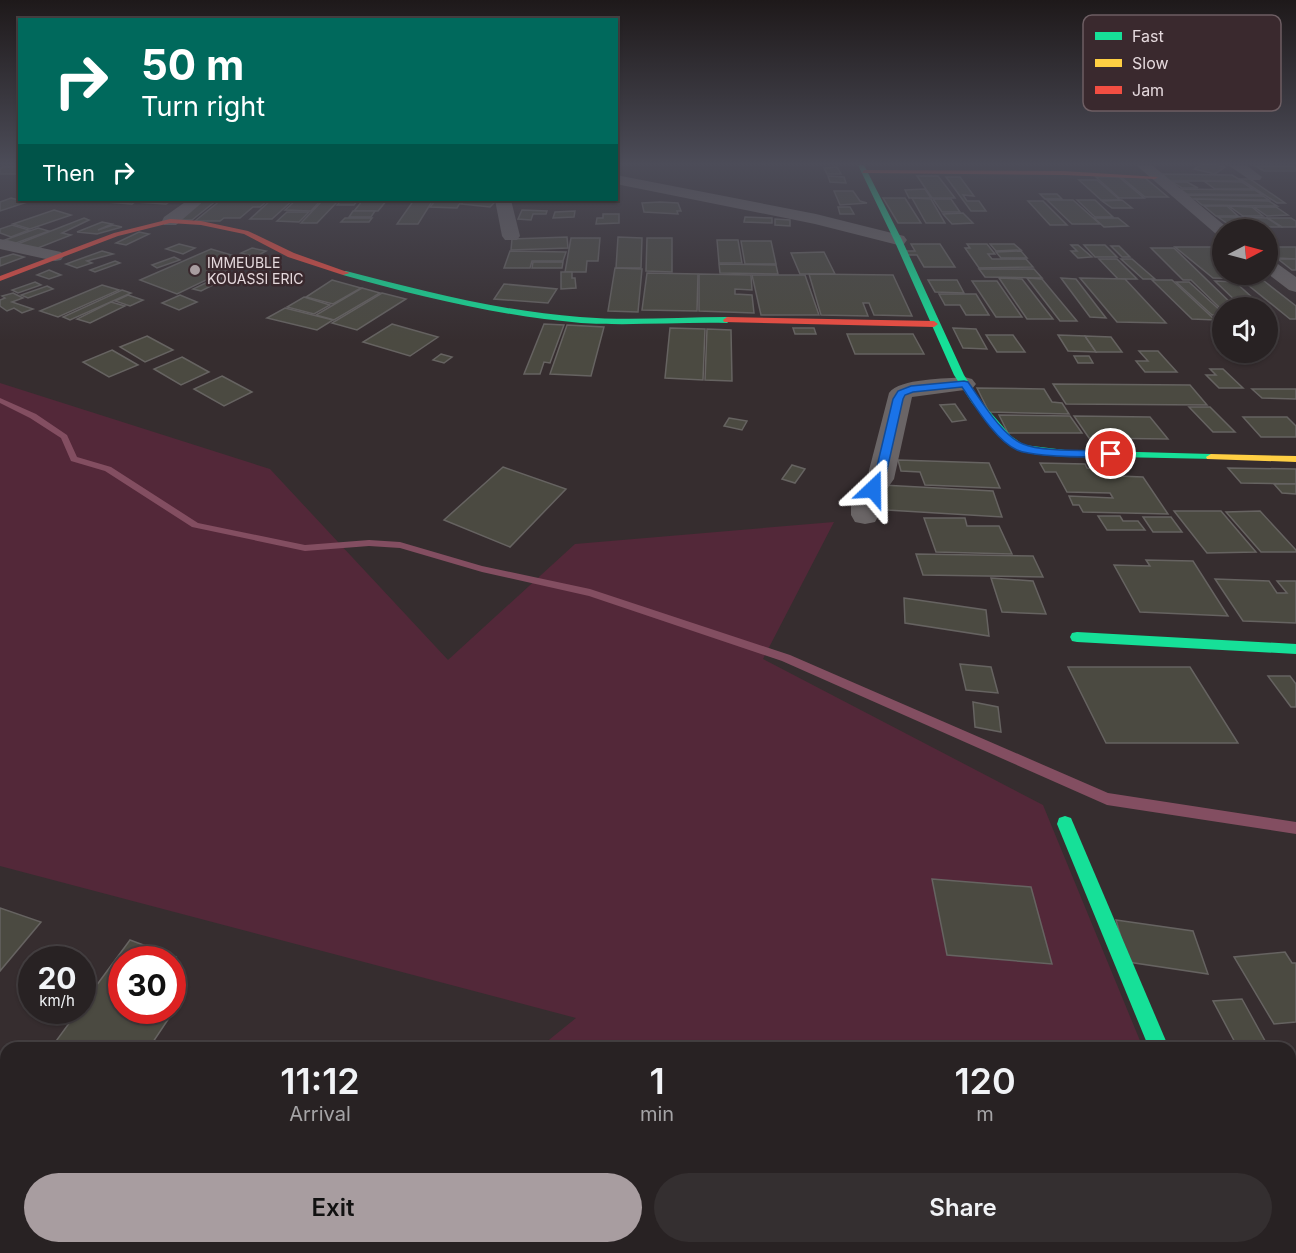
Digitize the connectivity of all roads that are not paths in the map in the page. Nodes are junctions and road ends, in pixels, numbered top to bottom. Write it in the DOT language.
graph roads {
  1 [pos="160,223"];
  2 [pos="203,223"];
  3 [pos="508,223"];
  4 [pos="833,223"];
  5 [pos="890,223"];
  6 [pos="511,236"];
  7 [pos="898,240"];
  8 [pos="0,244"];
  9 [pos="55,256"];
  10 [pos="1278,273"];
  11 [pos="0,279"];
  12 [pos="1296,286"];
  13 [pos="934,324"];
  14 [pos="964,384"];
  15 [pos="1296,459"];
  16 [pos="865,514"];
  17 [pos="1077,637"];
  18 [pos="1296,649"];
  19 [pos="1065,824"];
  20 [pos="1156,1042"];
  1 -- 9 [label="street"];
  2 -- 13 [label="street"];
  3 -- 6 [label="street"];
  4 -- 7 [label="street"];
  5 -- 7 [label="street"];
  7 -- 13 [label="street"];
  8 -- 9 [label="street"];
  9 -- 11 [label="street"];
  10 -- 12 [label="street"];
  13 -- 14 [label="street"];
  14 -- 15 [label="street"];
  14 -- 16 [label="street"];
  17 -- 18 [label="street"];
  19 -- 20 [label="street"];
}
